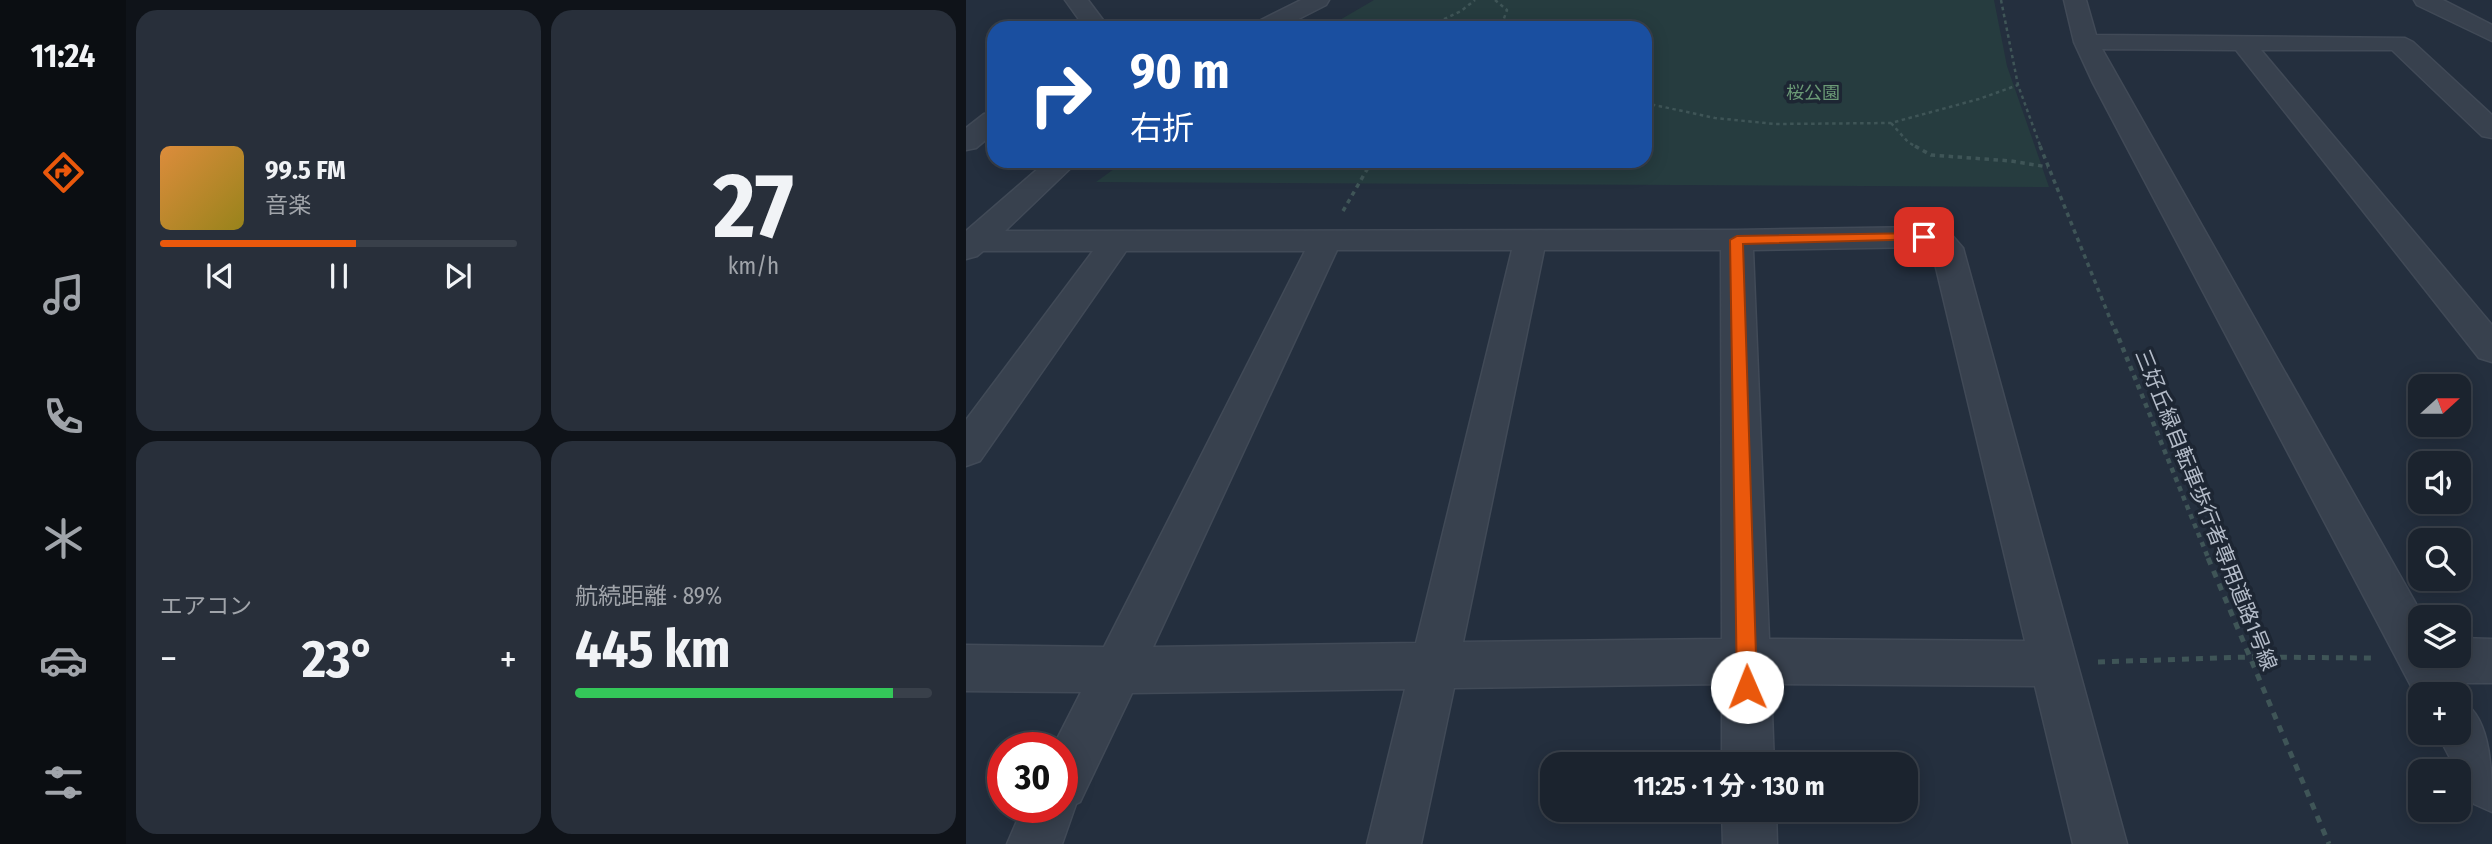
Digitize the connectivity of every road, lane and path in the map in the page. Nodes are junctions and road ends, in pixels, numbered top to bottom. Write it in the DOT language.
graph roads {
  1 [pos="1076,0"];
  2 [pos="1318,0"];
  3 [pos="1475,0"];
  4 [pos="1495,0"];
  5 [pos="2001,0"];
  6 [pos="2075,0"];
  7 [pos="2426,0"];
  8 [pos="1092,21"];
  9 [pos="1277,21"];
  10 [pos="1440,21"];
  11 [pos="1503,21"];
  12 [pos="2492,34"];
  13 [pos="2086,42"];
  14 [pos="2242,42"];
  15 [pos="2018,85"];
  16 [pos="1652,104"];
  17 [pos="1891,123"];
  18 [pos="987,126"];
  19 [pos="2492,130"];
  20 [pos="966,142"];
  21 [pos="2048,167"];
  22 [pos="1056,168"];
  23 [pos="1368,168"];
  24 [pos="1359,186"];
  25 [pos="1327,239"];
  26 [pos="1531,239"];
  27 [pos="1737,240"];
  28 [pos="1115,243"];
  29 [pos="968,244"];
  30 [pos="2492,349"];
  31 [pos="966,450"];
  32 [pos="2408,633"];
  33 [pos="2249,657"];
  34 [pos="2492,661"];
  35 [pos="1746,662"];
  36 [pos="2471,663"];
  37 [pos="2052,664"];
  38 [pos="2408,665"];
  39 [pos="1435,666"];
  40 [pos="966,668"];
  41 [pos="1117,670"];
  42 [pos="2470,745"];
  43 [pos="1078,751"];
  44 [pos="1748,752"];
  45 [pos="2492,786"];
  46 [pos="1749,822"];
  47 [pos="1044,823"];
  48 [pos="1034,844"];
  49 [pos="1394,844"];
  50 [pos="1749,844"];
  51 [pos="2100,844"];
  52 [pos="2329,844"];
  1 -- 8 [label="street"];
  2 -- 9 [label="street"];
  3 -- 10 [label="path"];
  4 -- 11 [label="path"];
  5 -- 15 [label="path, 三好丘緑自転車歩行者専用道路1号線"];
  6 -- 13 [label="street"];
  7 -- 12 [label="street"];
  13 -- 14 [label="street"];
  13 -- 32 [label="street"];
  14 -- 19 [label="street"];
  14 -- 30 [label="street"];
  15 -- 17 [label="path"];
  15 -- 21 [label="path, 三好丘緑自転車歩行者専用道路1号線"];
  16 -- 17 [label="path"];
  17 -- 21 [label="path"];
  18 -- 20 [label="street"];
  21 -- 33 [label="path, 三好丘緑自転車歩行者専用道路1号線"];
  22 -- 29 [label="street"];
  23 -- 24 [label="path"];
  25 -- 26 [label="street"];
  25 -- 28 [label="street"];
  25 -- 41 [label="street"];
  26 -- 27 [label="street"];
  26 -- 39 [label="street"];
  27 -- 35 [label="street"];
  27 -- 37 [label="street"];
  28 -- 29 [label="street"];
  28 -- 31 [label="street"];
  33 -- 37 [label="path"];
  33 -- 38 [label="path"];
  33 -- 52 [label="path, 三好丘緑自転車歩行者専用道路1号線"];
  34 -- 36 [label="street"];
  35 -- 37 [label="street"];
  35 -- 39 [label="street"];
  35 -- 44 [label="street"];
  37 -- 51 [label="street"];
  39 -- 41 [label="street"];
  39 -- 49 [label="street"];
  40 -- 41 [label="street"];
  41 -- 43 [label="street"];
  42 -- 45 [label="street"];
  46 -- 50 [label="street"];
  47 -- 48 [label="street"];
}
